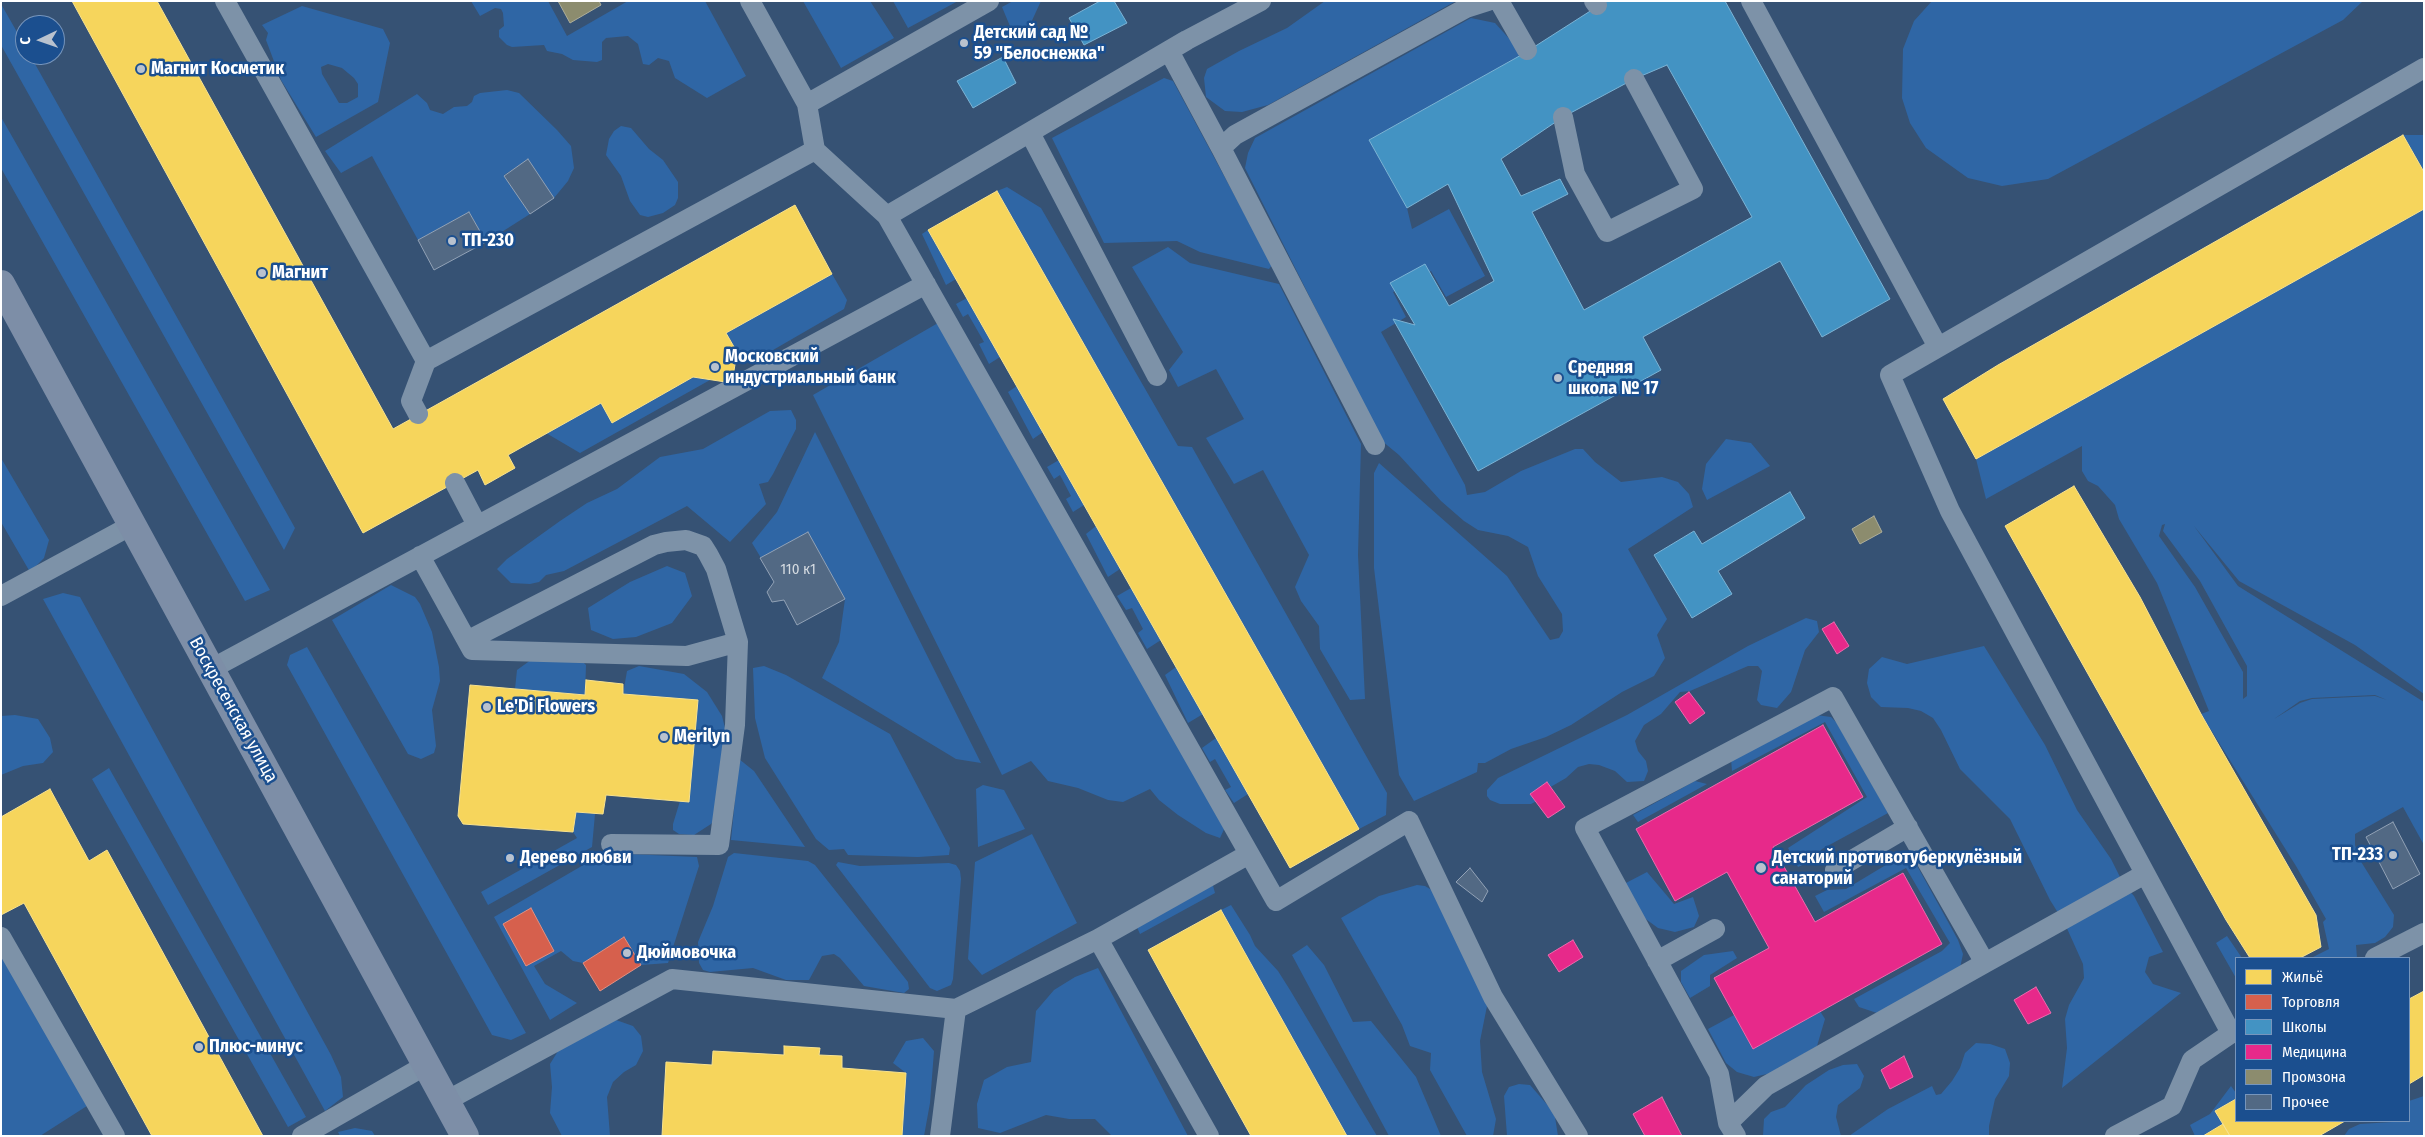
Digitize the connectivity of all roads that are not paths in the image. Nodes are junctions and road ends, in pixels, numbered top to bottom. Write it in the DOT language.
graph roads {
  1 [pos="225,1"];
  2 [pos="750,1"];
  3 [pos="1261,1"];
  4 [pos="1488,1"];
  5 [pos="1499,1"];
  6 [pos="1751,1"];
  7 [pos="985,2"];
  8 [pos="1527,50"];
  9 [pos="1169,51"];
  10 [pos="2422,74"];
  11 [pos="1634,79"];
  12 [pos="807,104"];
  13 [pos="1563,117"];
  14 [pos="1030,132"];
  15 [pos="1222,148"];
  16 [pos="815,150"];
  17 [pos="888,216"];
  18 [pos="1,284"];
  19 [pos="926,284"];
  20 [pos="1938,347"];
  21 [pos="426,361"];
  22 [pos="1157,376"];
  23 [pos="418,414"];
  24 [pos="1375,445"];
  25 [pos="455,483"];
  26 [pos="132,524"];
  27 [pos="478,525"];
  28 [pos="420,556"];
  29 [pos="1,596"];
  30 [pos="467,641"];
  31 [pos="738,642"];
  32 [pos="210,669"];
  33 [pos="1908,827"];
  34 [pos="611,844"];
  35 [pos="1249,854"];
  36 [pos="1835,870"];
  37 [pos="2145,874"];
  38 [pos="1715,929"];
  39 [pos="2424,933"];
  40 [pos="1,937"];
  41 [pos="1098,939"];
  42 [pos="2377,957"];
  43 [pos="1658,961"];
  44 [pos="1985,963"];
  45 [pos="956,1010"];
  46 [pos="2233,1031"];
  47 [pos="426,1065"];
  48 [pos="446,1101"];
  49 [pos="1732,1129"];
  50 [pos="116,1136"];
  51 [pos="302,1136"];
  52 [pos="464,1136"];
  53 [pos="940,1136"];
  54 [pos="1209,1136"];
  55 [pos="1578,1136"];
  56 [pos="2115,1136"];
  1 -- 21 [label="lane"];
  2 -- 12 [label="lane"];
  3 -- 9 [label="lane"];
  4 -- 15 [label="lane"];
  5 -- 8 [label="lane"];
  6 -- 20 [label="lane"];
  7 -- 12 [label="lane"];
  9 -- 14 [label="lane"];
  9 -- 15 [label="lane"];
  10 -- 20 [label="lane"];
  11 -- 13 [label="lane"];
  12 -- 16 [label="lane"];
  14 -- 17 [label="lane"];
  14 -- 22 [label="lane"];
  15 -- 24 [label="lane"];
  16 -- 17 [label="lane"];
  16 -- 21 [label="lane"];
  17 -- 19 [label="lane"];
  18 -- 26 [label="main road, Воскресенская улица"];
  19 -- 27 [label="lane"];
  19 -- 35 [label="lane"];
  20 -- 37 [label="lane"];
  21 -- 23 [label="lane"];
  25 -- 27 [label="lane"];
  26 -- 29 [label="lane"];
  26 -- 32 [label="main road, Воскресенская улица"];
  27 -- 28 [label="lane"];
  28 -- 30 [label="lane"];
  28 -- 32 [label="lane"];
  30 -- 31 [label="lane"];
  30 -- 31 [label="lane"];
  31 -- 34 [label="lane"];
  32 -- 47 [label="main road, Воскресенская улица"];
  33 -- 36 [label="lane"];
  33 -- 43 [label="lane"];
  33 -- 44 [label="lane"];
  35 -- 41 [label="lane"];
  35 -- 55 [label="lane"];
  37 -- 44 [label="lane"];
  37 -- 46 [label="lane"];
  38 -- 43 [label="lane"];
  39 -- 42 [label="lane"];
  40 -- 50 [label="lane"];
  41 -- 45 [label="lane"];
  41 -- 54 [label="lane"];
  43 -- 49 [label="lane"];
  44 -- 49 [label="lane"];
  45 -- 48 [label="lane"];
  45 -- 53 [label="lane"];
  46 -- 56 [label="lane"];
  47 -- 48 [label="main road, Воскресенская улица"];
  47 -- 51 [label="lane"];
  48 -- 52 [label="main road, Воскресенская улица"];
}
